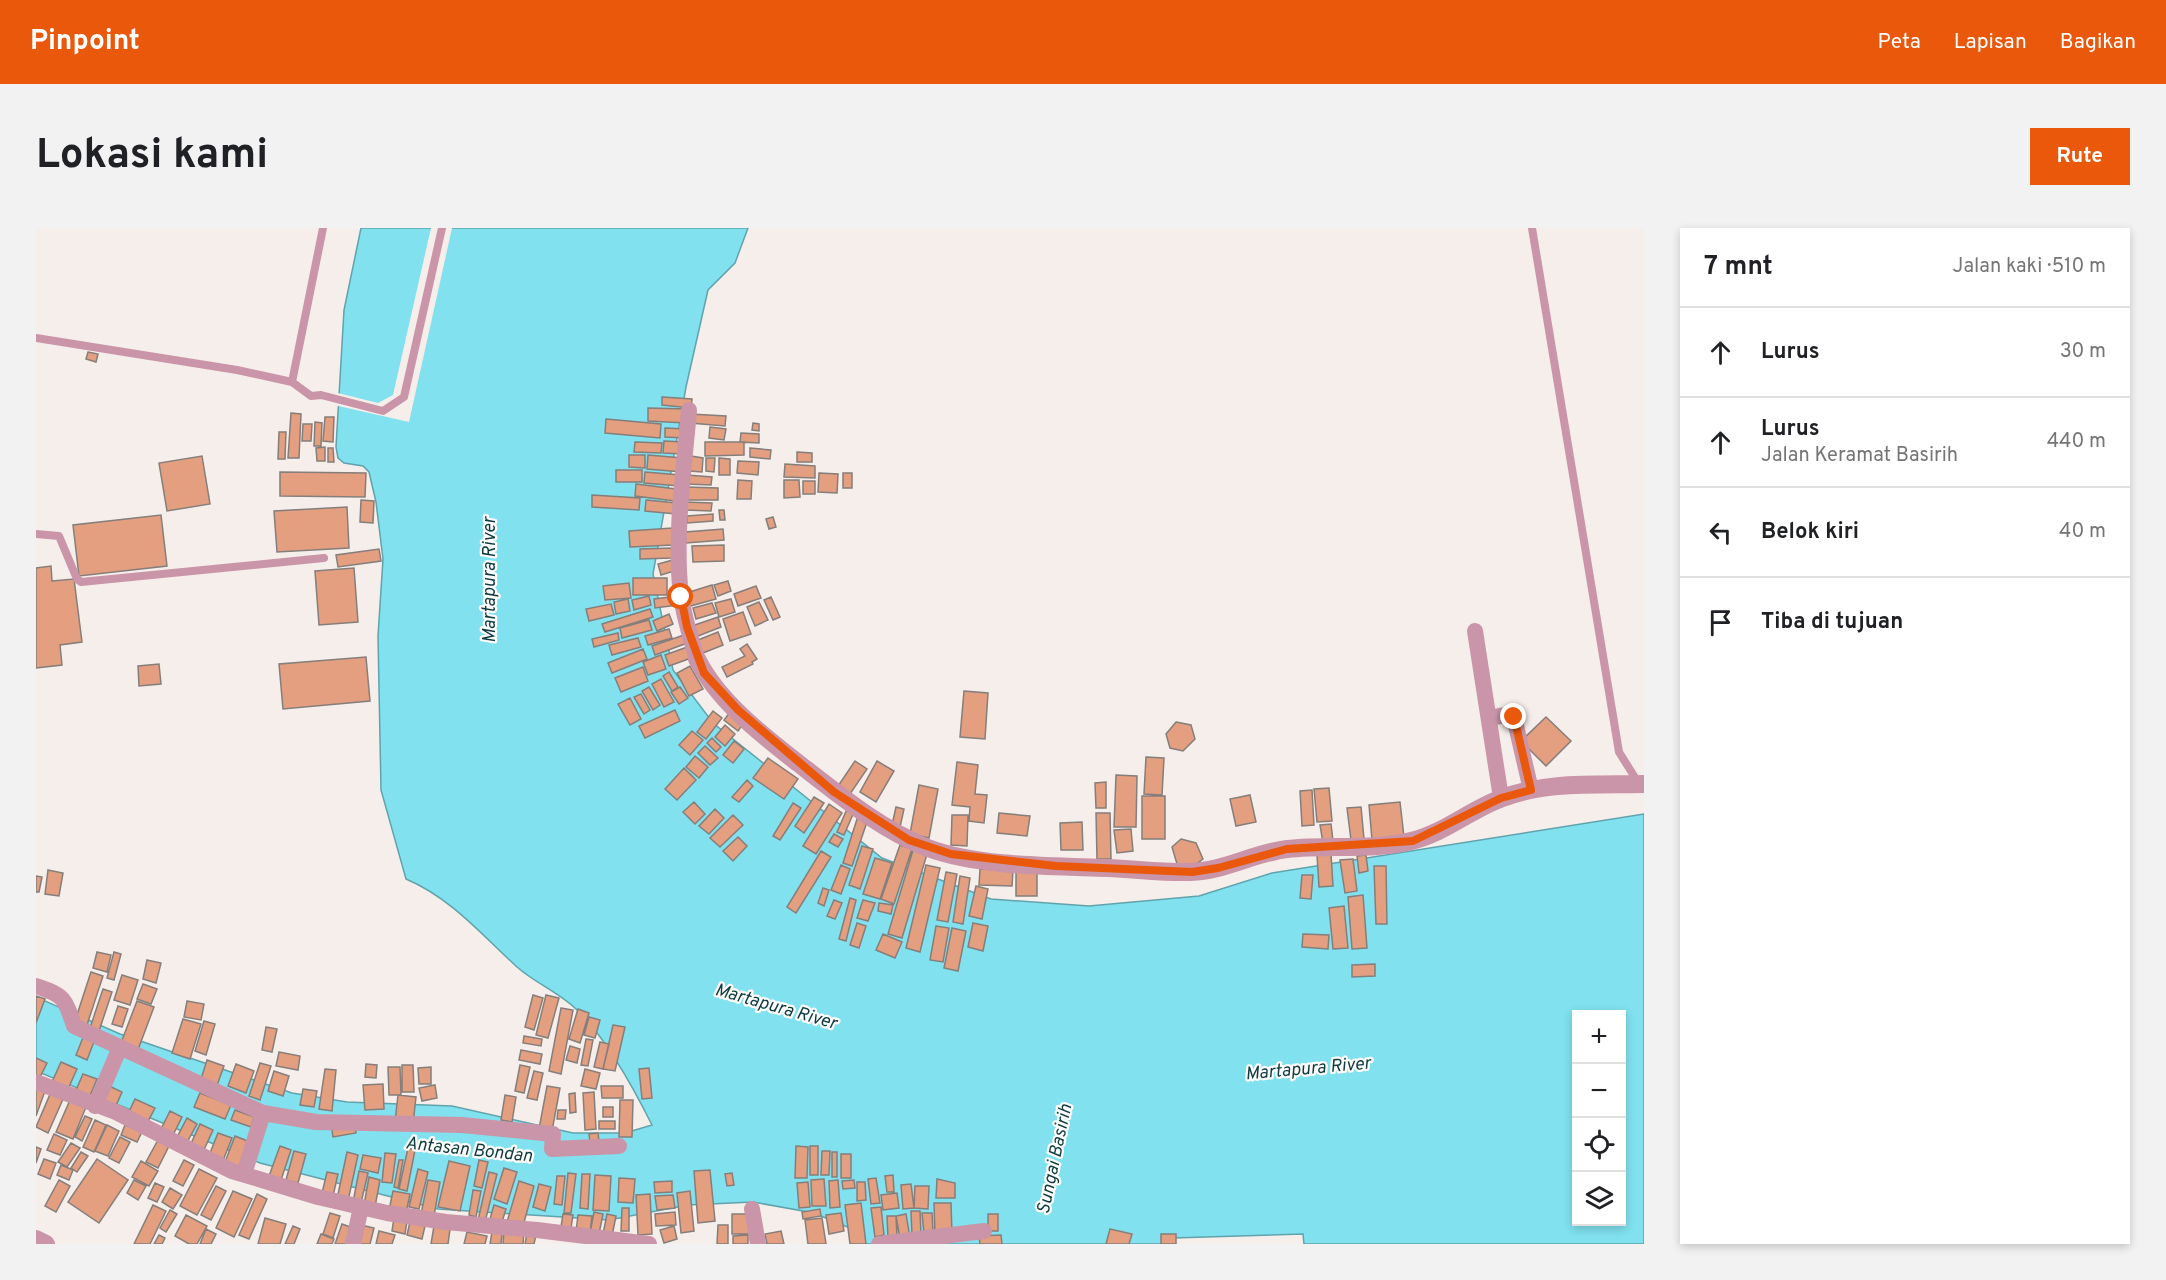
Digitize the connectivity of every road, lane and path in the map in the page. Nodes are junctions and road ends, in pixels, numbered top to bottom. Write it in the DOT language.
graph roads {
  1 [pos="323,228"];
  2 [pos="442,228"];
  3 [pos="1532,228"];
  4 [pos="36,338"];
  5 [pos="292,382"];
  6 [pos="689,410"];
  7 [pos="36,534"];
  8 [pos="324,558"];
  9 [pos="1475,631"];
  10 [pos="698,659"];
  11 [pos="1489,718"];
  12 [pos="1641,784"];
  13 [pos="1531,790"];
  14 [pos="1501,798"];
  15 [pos="36,986"];
  16 [pos="120,1047"];
  17 [pos="36,1082"];
  18 [pos="95,1106"];
  19 [pos="263,1113"];
  20 [pos="619,1146"];
  21 [pos="244,1174"];
  22 [pos="361,1208"];
  23 [pos="753,1209"];
  24 [pos="984,1231"];
  25 [pos="36,1239"];
  26 [pos="46,1244"];
  27 [pos="353,1244"];
  28 [pos="649,1244"];
  29 [pos="758,1244"];
  30 [pos="879,1244"];
  1 -- 5 [label="lane"];
  2 -- 5 [label="lane"];
  3 -- 12 [label="lane"];
  4 -- 5 [label="lane"];
  6 -- 10 [label="street"];
  7 -- 8 [label="lane"];
  9 -- 11 [label="street"];
  10 -- 14 [label="street"];
  11 -- 13 [label="street"];
  11 -- 14 [label="street"];
  12 -- 13 [label="street"];
  13 -- 14 [label="street"];
  15 -- 16 [label="street"];
  16 -- 18 [label="street"];
  16 -- 19 [label="street"];
  17 -- 18 [label="street"];
  18 -- 21 [label="street"];
  19 -- 20 [label="street"];
  19 -- 21 [label="street"];
  21 -- 22 [label="street"];
  22 -- 27 [label="street"];
  22 -- 28 [label="street"];
  23 -- 29 [label="street"];
  24 -- 30 [label="street"];
  25 -- 26 [label="street"];
}
